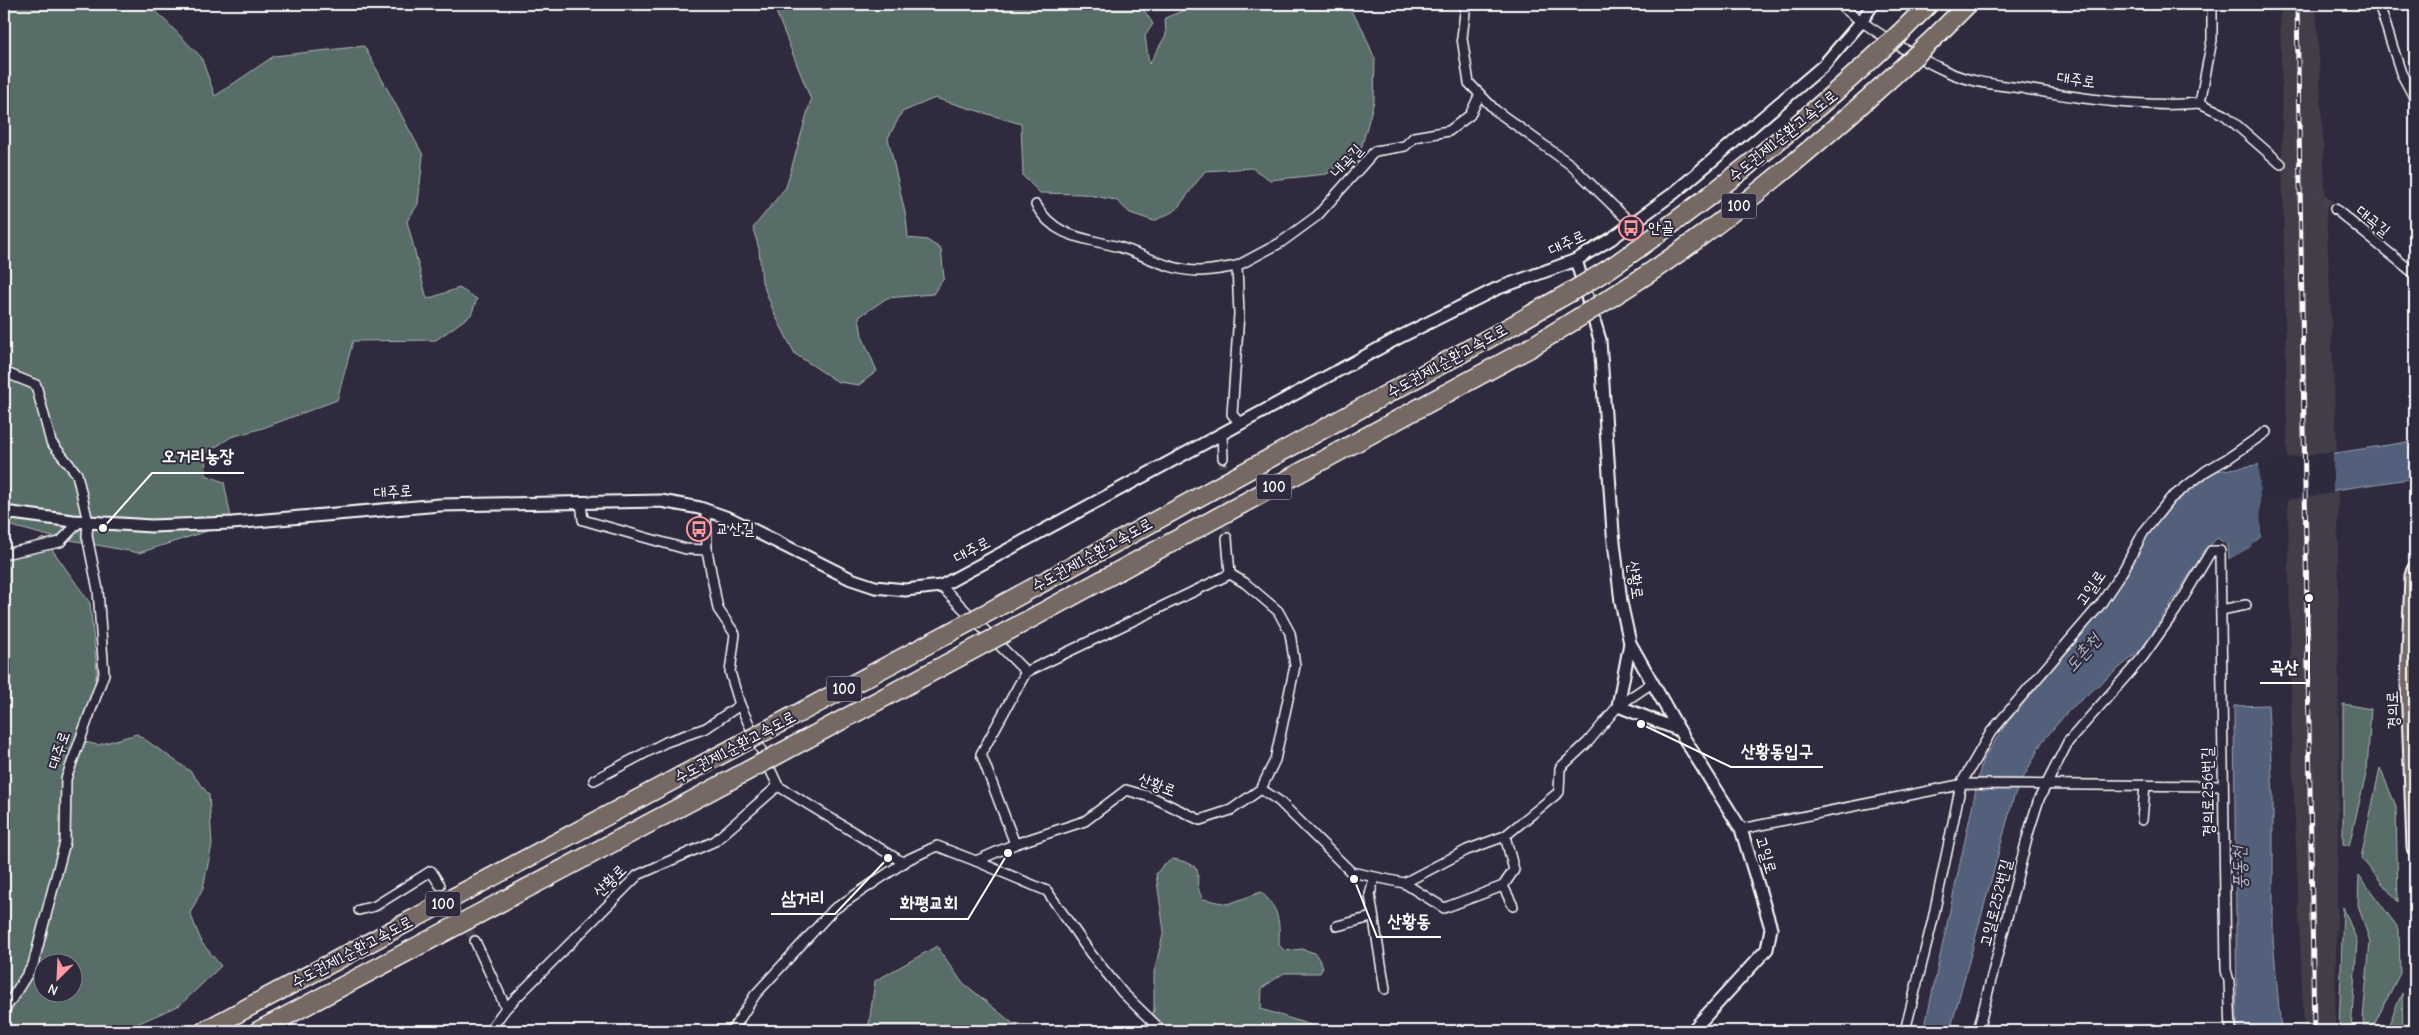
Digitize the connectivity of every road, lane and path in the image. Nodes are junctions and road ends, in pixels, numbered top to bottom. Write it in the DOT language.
graph roads {
  1 [pos="1466,4"];
  2 [pos="1839,4"];
  3 [pos="1873,4"];
  4 [pos="1929,4"];
  5 [pos="1968,4"];
  6 [pos="2212,4"];
  7 [pos="2379,4"];
  8 [pos="1861,22"];
  9 [pos="1480,94"];
  10 [pos="2415,99"];
  11 [pos="2200,103"];
  12 [pos="2281,164"];
  13 [pos="1036,205"];
  14 [pos="2335,209"];
  15 [pos="1632,224"];
  16 [pos="1576,260"];
  17 [pos="1237,266"];
  18 [pos="2415,274"];
  19 [pos="4,372"];
  20 [pos="1240,424"];
  21 [pos="2266,432"];
  22 [pos="1222,434"];
  23 [pos="1223,458"];
  24 [pos="580,502"];
  25 [pos="706,510"];
  26 [pos="4,512"];
  27 [pos="83,522"];
  28 [pos="1227,538"];
  29 [pos="707,550"];
  30 [pos="2220,551"];
  31 [pos="4,554"];
  32 [pos="2415,570"];
  33 [pos="1230,574"];
  34 [pos="941,586"];
  35 [pos="2246,605"];
  36 [pos="2221,610"];
  37 [pos="1630,643"];
  38 [pos="1026,672"];
  39 [pos="1652,683"];
  40 [pos="740,705"];
  41 [pos="1618,706"];
  42 [pos="1678,730"];
  43 [pos="594,780"];
  44 [pos="2045,783"];
  45 [pos="1963,784"];
  46 [pos="2145,785"];
  47 [pos="778,786"];
  48 [pos="2223,786"];
  49 [pos="1261,789"];
  50 [pos="2142,820"];
  51 [pos="1740,829"];
  52 [pos="1505,836"];
  53 [pos="1014,844"];
  54 [pos="2415,848"];
  55 [pos="976,861"];
  56 [pos="904,863"];
  57 [pos="1374,877"];
  58 [pos="1404,883"];
  59 [pos="440,885"];
  60 [pos="1504,886"];
  61 [pos="1513,906"];
  62 [pos="359,910"];
  63 [pos="1372,917"];
  64 [pos="1337,926"];
  65 [pos="475,941"];
  66 [pos="1385,989"];
  67 [pos="506,1008"];
  68 [pos="4,1011"];
  69 [pos="204,1031"];
  70 [pos="258,1031"];
  71 [pos="489,1031"];
  72 [pos="732,1031"];
  73 [pos="1162,1031"];
  74 [pos="1692,1031"];
  75 [pos="1905,1031"];
  76 [pos="1978,1031"];
  77 [pos="2230,1031"];
  1 -- 9 [label="street"];
  2 -- 8 [label="street"];
  3 -- 8 [label="street, 대주로"];
  4 -- 69 [label="highway, 수도권제1순환고속도로 / 100, bridge"];
  5 -- 70 [label="highway, 수도권제1순환고속도로 / 100, bridge"];
  6 -- 11 [label="street"];
  7 -- 10 [label="street"];
  8 -- 11 [label="street, 대주로"];
  8 -- 15 [label="street, 대주로"];
  9 -- 15 [label="street"];
  9 -- 17 [label="street, 내곡길"];
  11 -- 12 [label="street"];
  13 -- 17 [label="street"];
  14 -- 18 [label="street, 대곡길"];
  15 -- 16 [label="street, 대주로"];
  16 -- 20 [label="street, 대주로"];
  16 -- 37 [label="street, 산황로"];
  17 -- 20 [label="street"];
  19 -- 27 [label="street, 대주로"];
  20 -- 22 [label="street, 대주로"];
  21 -- 45 [label="street, 고일로"];
  22 -- 23 [label="street"];
  22 -- 34 [label="street, 대주로"];
  24 -- 25 [label="street, 대주로"];
  24 -- 27 [label="street, 대주로"];
  24 -- 29 [label="street"];
  25 -- 29 [label="street"];
  25 -- 34 [label="street, 대주로"];
  26 -- 27 [label="street, 대주로"];
  27 -- 31 [label="street"];
  27 -- 68 [label="street, 대주로"];
  28 -- 33 [label="street"];
  29 -- 40 [label="street"];
  30 -- 36 [label="street, 경의로256번길"];
  30 -- 44 [label="street, 고일로252번길"];
  32 -- 54 [label="main road, 경의로"];
  33 -- 38 [label="street"];
  33 -- 49 [label="street, 산황로"];
  34 -- 38 [label="street"];
  35 -- 36 [label="street"];
  36 -- 48 [label="street, 경의로256번길"];
  37 -- 39 [label="street, 산황로"];
  37 -- 41 [label="street"];
  38 -- 53 [label="street"];
  39 -- 41 [label="street"];
  39 -- 42 [label="street, 고일로"];
  40 -- 43 [label="street"];
  40 -- 47 [label="street"];
  41 -- 42 [label="street"];
  41 -- 52 [label="street"];
  42 -- 51 [label="street, 고일로"];
  44 -- 45 [label="street"];
  44 -- 46 [label="street"];
  44 -- 76 [label="street, 고일로252번길"];
  45 -- 51 [label="street"];
  45 -- 75 [label="street, 고일로"];
  46 -- 48 [label="street"];
  46 -- 50 [label="street"];
  47 -- 56 [label="street"];
  47 -- 67 [label="street, 산황로"];
  48 -- 77 [label="street, 경의로256번길"];
  49 -- 53 [label="street, 산황로"];
  49 -- 57 [label="street"];
  51 -- 74 [label="street, 고일로"];
  52 -- 58 [label="street"];
  52 -- 60 [label="street"];
  53 -- 55 [label="street, 산황로"];
  55 -- 56 [label="street"];
  55 -- 73 [label="street"];
  56 -- 72 [label="street"];
  57 -- 58 [label="street"];
  57 -- 63 [label="street"];
  58 -- 60 [label="street"];
  59 -- 62 [label="street"];
  60 -- 61 [label="street"];
  63 -- 64 [label="street"];
  63 -- 66 [label="street"];
  65 -- 67 [label="street"];
  67 -- 71 [label="street, 산황로"];
}
